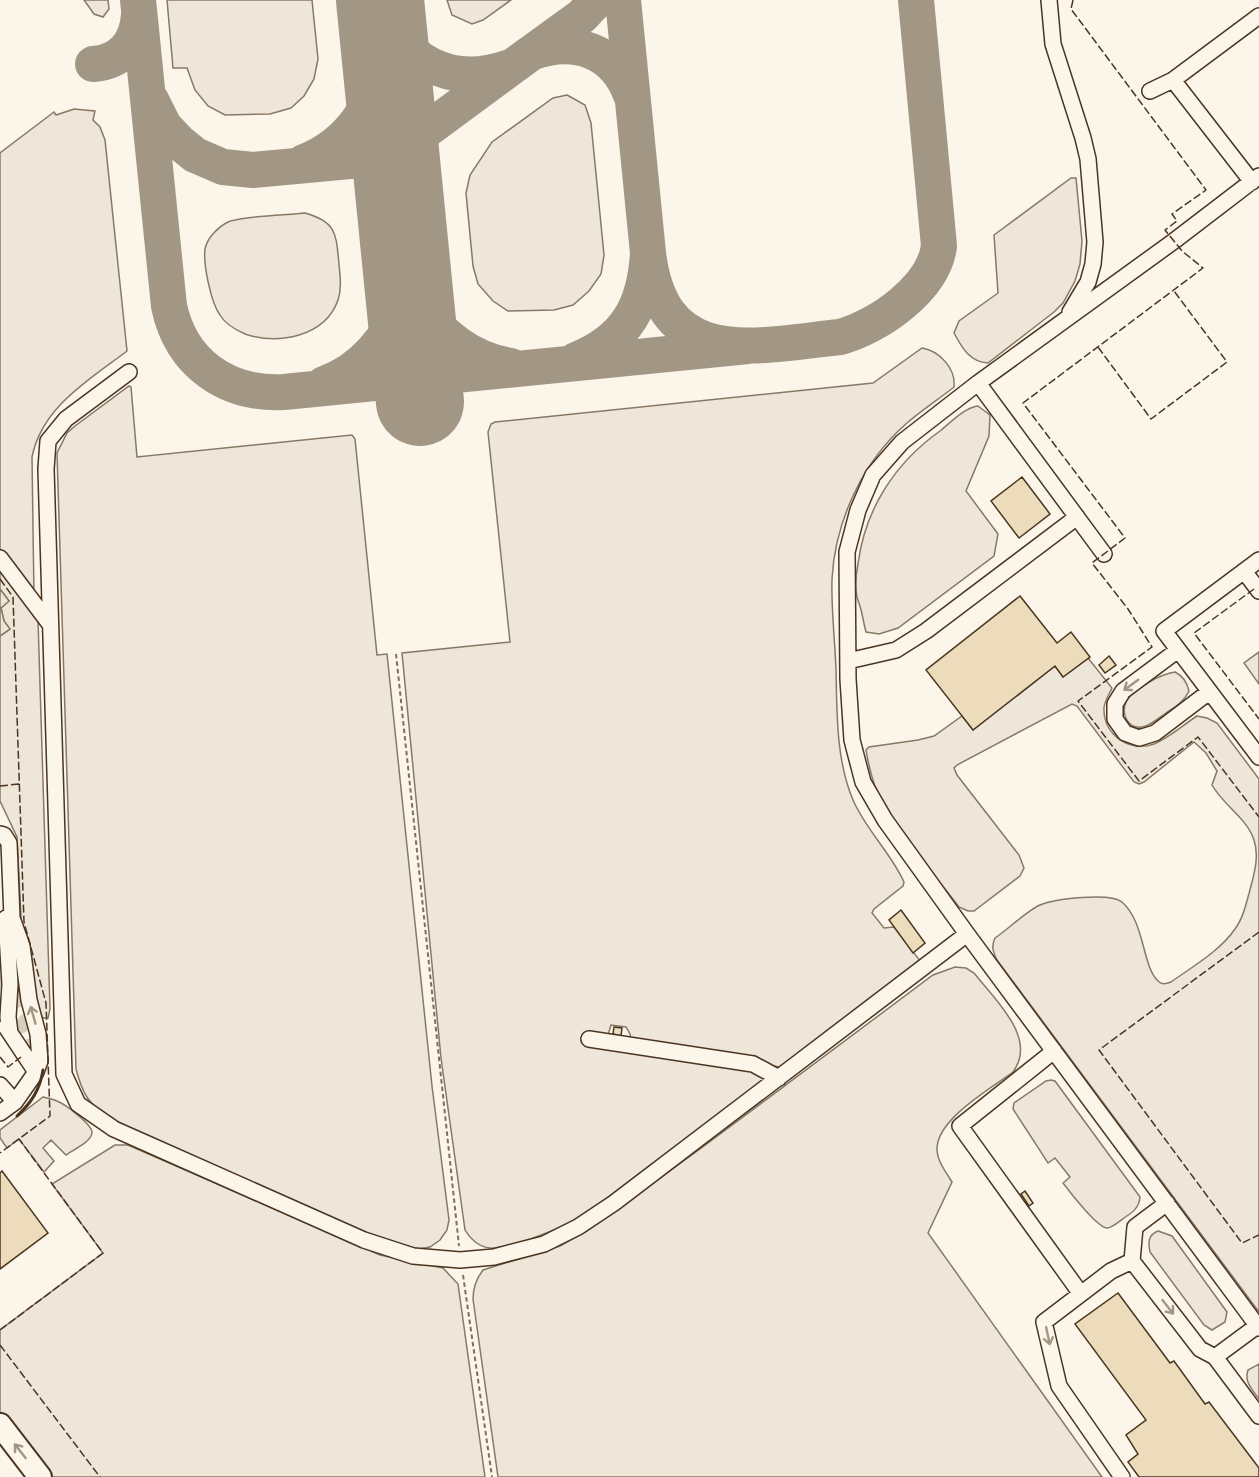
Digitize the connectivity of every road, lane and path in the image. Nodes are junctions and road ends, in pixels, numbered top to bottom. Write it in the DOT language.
graph roads {
  1 [pos="1049,0"];
  2 [pos="1259,16"];
  3 [pos="1173,80"];
  4 [pos="1150,91"];
  5 [pos="1255,179"];
  6 [pos="1061,324"];
  7 [pos="129,372"];
  8 [pos="978,383"];
  9 [pos="1077,517"];
  10 [pos="1104,554"];
  11 [pos="0,558"];
  12 [pos="1259,560"];
  13 [pos="1244,571"];
  14 [pos="1259,591"];
  15 [pos="49,623"];
  16 [pos="1178,650"];
  17 [pos="396,654"];
  18 [pos="848,661"];
  19 [pos="1209,692"];
  20 [pos="1259,757"];
  21 [pos="1,831"];
  22 [pos="6,918"];
  23 [pos="968,934"];
  24 [pos="0,1020"];
  25 [pos="10,1033"];
  26 [pos="589,1039"];
  27 [pos="1054,1051"];
  28 [pos="36,1072"];
  29 [pos="779,1078"];
  30 [pos="0,1084"];
  31 [pos="15,1102"];
  32 [pos="0,1113"];
  33 [pos="1167,1203"];
  34 [pos="460,1260"];
  35 [pos="1132,1261"];
  36 [pos="1081,1294"];
  37 [pos="1258,1327"];
  38 [pos="1215,1357"];
  39 [pos="1259,1416"];
  40 [pos="0,1425"];
  41 [pos="40,1477"];
  42 [pos="492,1477"];
  43 [pos="1122,1477"];
  1 -- 6 [label="street"];
  2 -- 3 [label="street"];
  3 -- 4 [label="street"];
  3 -- 5 [label="street"];
  5 -- 6 [label="street"];
  6 -- 8 [label="street"];
  7 -- 15 [label="street"];
  8 -- 9 [label="street"];
  8 -- 18 [label="street"];
  9 -- 10 [label="street"];
  9 -- 18 [label="street"];
  11 -- 15 [label="street"];
  12 -- 13 [label="street"];
  13 -- 14 [label="street"];
  13 -- 16 [label="street"];
  15 -- 34 [label="street"];
  16 -- 19 [label="street"];
  16 -- 19 [label="street, one-way"];
  17 -- 34 [label="path"];
  18 -- 23 [label="street"];
  19 -- 20 [label="street"];
  21 -- 22 [label="street"];
  22 -- 25 [label="street"];
  28 -- 22 [label="street, one-way"];
  23 -- 27 [label="street"];
  23 -- 29 [label="street"];
  24 -- 25 [label="street"];
  25 -- 28 [label="street"];
  26 -- 29 [label="street"];
  27 -- 33 [label="street"];
  27 -- 36 [label="street"];
  28 -- 31 [label="street"];
  29 -- 34 [label="street"];
  30 -- 31 [label="street"];
  31 -- 32 [label="street"];
  33 -- 35 [label="street"];
  33 -- 37 [label="street"];
  34 -- 42 [label="path"];
  35 -- 36 [label="street"];
  35 -- 38 [label="street, one-way"];
  36 -- 43 [label="street, one-way"];
  37 -- 38 [label="street"];
  38 -- 39 [label="street"];
  41 -- 40 [label="highway, one-way"];
}
